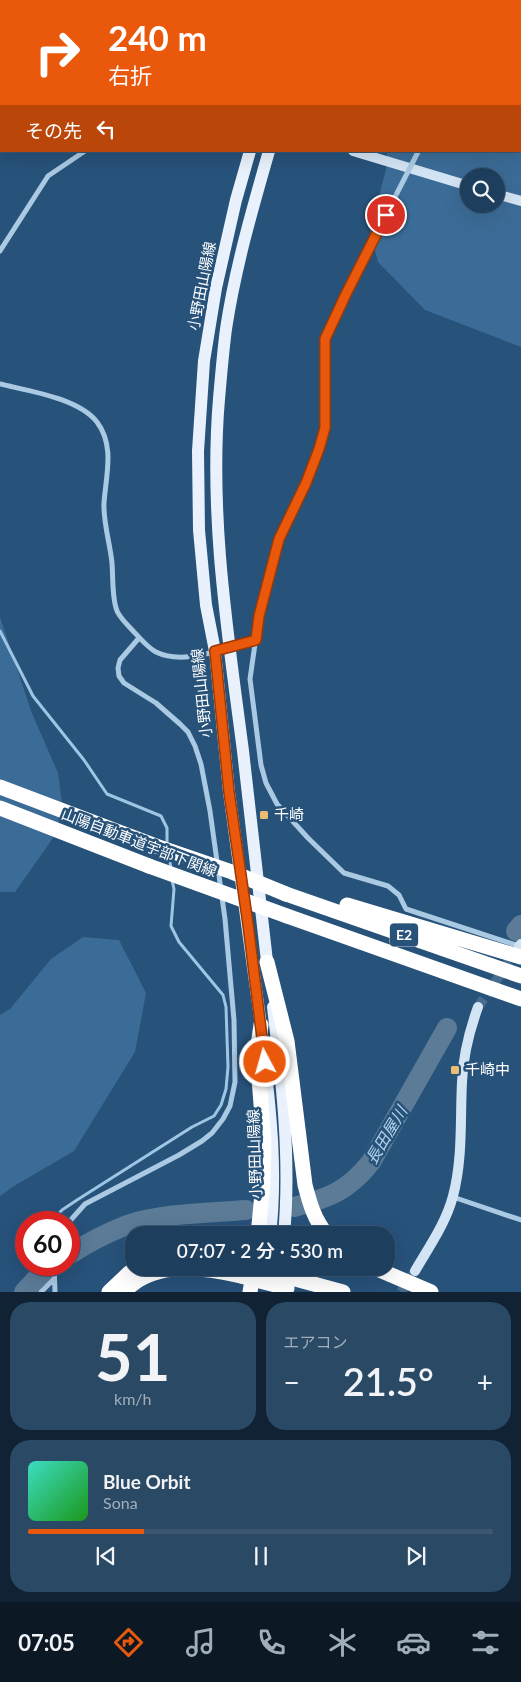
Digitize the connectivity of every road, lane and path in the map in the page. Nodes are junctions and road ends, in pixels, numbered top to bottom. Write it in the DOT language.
graph roads {
  1 [pos="84,152"];
  2 [pos="250,152"];
  3 [pos="269,152"];
  4 [pos="356,152"];
  5 [pos="419,152"];
  6 [pos="460,183"];
  7 [pos="505,197"];
  8 [pos="521,201"];
  9 [pos="0,251"];
  10 [pos="0,384"];
  11 [pos="140,638"];
  12 [pos="256,640"];
  13 [pos="228,648"];
  14 [pos="215,651"];
  15 [pos="0,787"];
  16 [pos="0,808"];
  17 [pos="287,890"];
  18 [pos="520,949"];
  19 [pos="267,962"];
  20 [pos="521,976"];
  21 [pos="518,999"];
  22 [pos="478,1007"];
  23 [pos="261,1025"];
  24 [pos="453,1197"];
  25 [pos="79,1211"];
  26 [pos="521,1220"];
  27 [pos="259,1226"];
  28 [pos="271,1226"];
  29 [pos="285,1226"];
  30 [pos="320,1226"];
  31 [pos="415,1271"];
  32 [pos="126,1276"];
  33 [pos="147,1276"];
  34 [pos="249,1276"];
  35 [pos="266,1276"];
  36 [pos="268,1276"];
  37 [pos="394,1276"];
  38 [pos="54,1279"];
  39 [pos="284,1281"];
  40 [pos="41,1292"];
  41 [pos="55,1292"];
  42 [pos="109,1292"];
  43 [pos="124,1292"];
  44 [pos="250,1292"];
  45 [pos="263,1292"];
  46 [pos="303,1292"];
  47 [pos="343,1292"];
  48 [pos="431,1292"];
  1 -- 9 [label="street"];
  2 -- 14 [label="main road, 小野田山陽線"];
  3 -- 13 [label="main road, 小野田山陽線"];
  4 -- 6 [label="street"];
  5 -- 12 [label="street, bridge"];
  7 -- 8 [label="street"];
  10 -- 11 [label="street"];
  11 -- 14 [label="street"];
  11 -- 25 [label="street"];
  12 -- 13 [label="street"];
  12 -- 18 [label="street"];
  13 -- 14 [label="street"];
  13 -- 19 [label="main road, 小野田山陽線"];
  14 -- 23 [label="main road, 小野田山陽線"];
  15 -- 17 [label="highway, 山陽自動車道宇部下関線, bridge"];
  16 -- 21 [label="highway, 山陽自動車道宇部下関線 / E2, bridge"];
  17 -- 18 [label="highway"];
  17 -- 20 [label="highway, E2"];
  19 -- 29 [label="main road, 小野田山陽線"];
  19 -- 30 [label="highway"];
  22 -- 24 [label="street"];
  23 -- 27 [label="highway"];
  23 -- 28 [label="main road, 小野田山陽線"];
  24 -- 26 [label="street"];
  24 -- 31 [label="street"];
  32 -- 42 [label="highway"];
  33 -- 43 [label="highway"];
  34 -- 44 [label="highway"];
  35 -- 45 [label="main road"];
  36 -- 39 [label="highway, bridge"];
  37 -- 48 [label="highway"];
  38 -- 40 [label="street"];
  38 -- 41 [label="street"];
  39 -- 46 [label="highway"];
  39 -- 47 [label="highway"];
}
